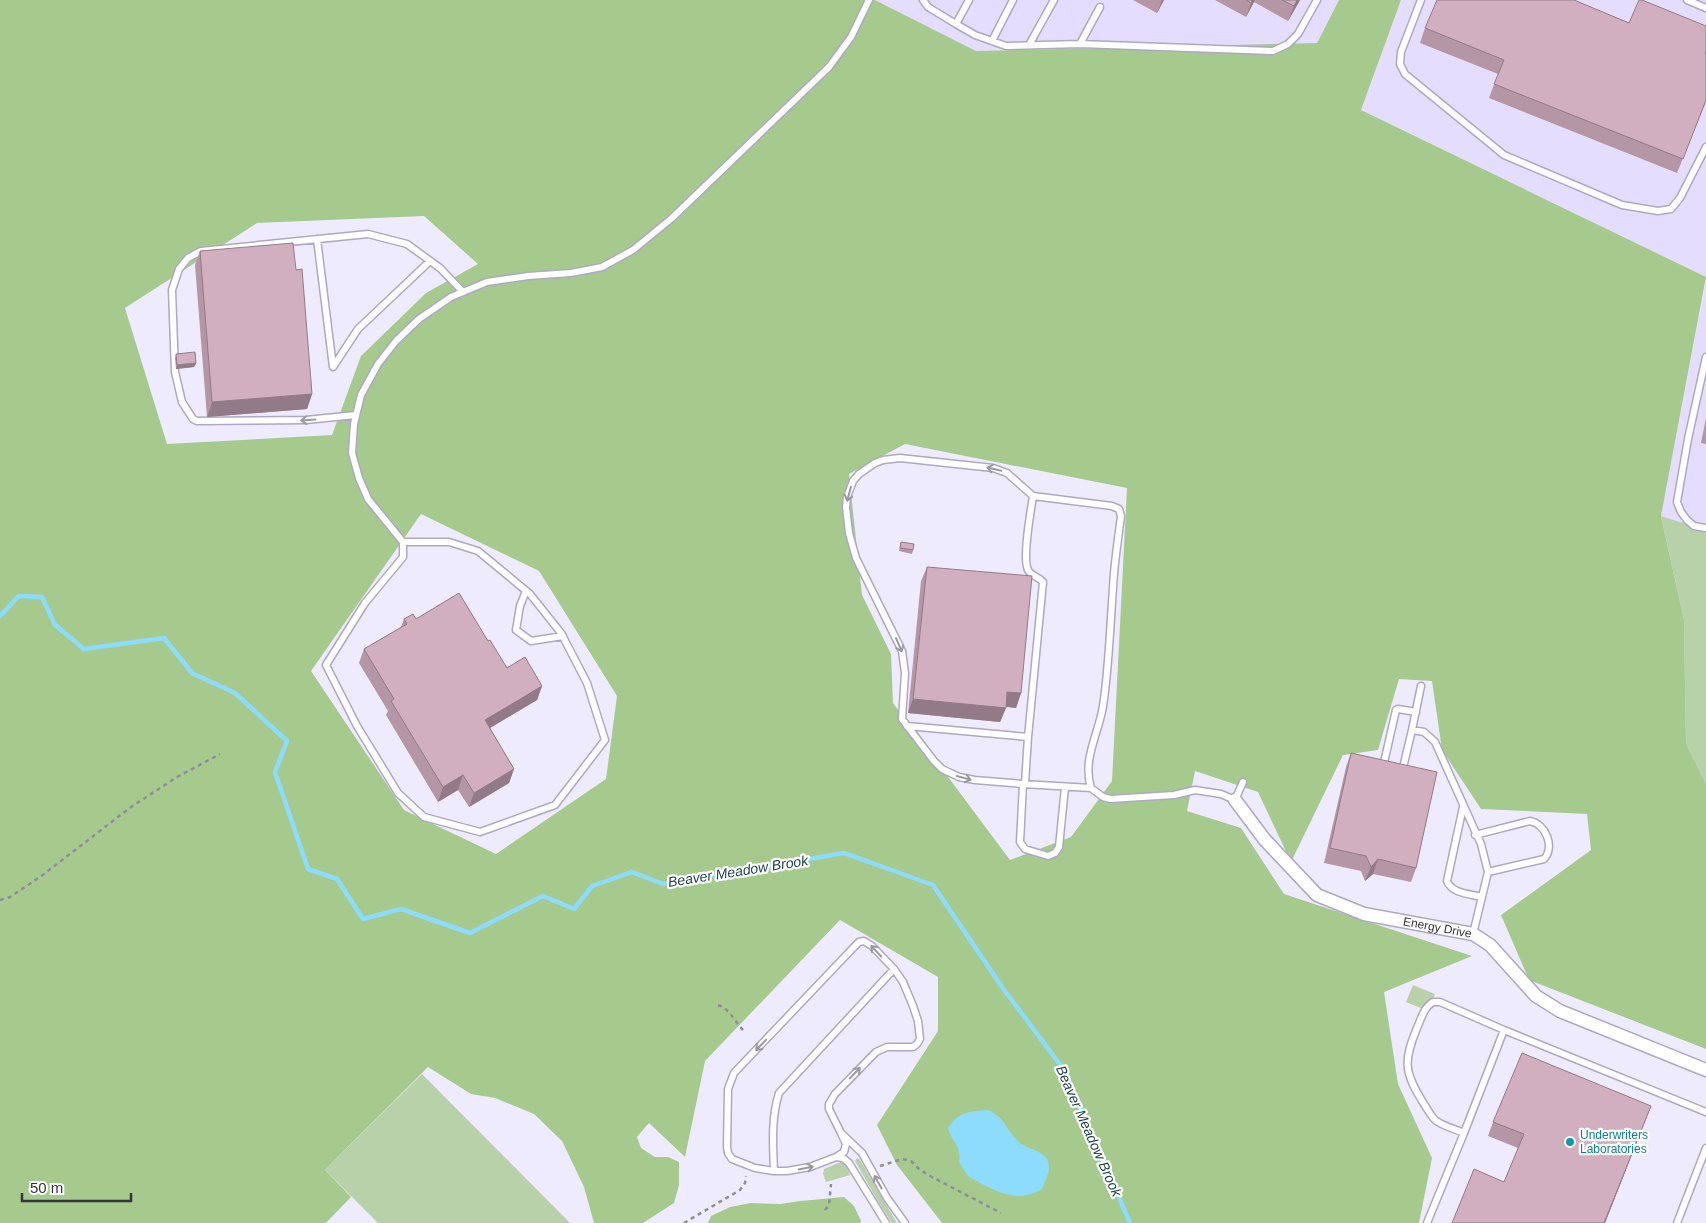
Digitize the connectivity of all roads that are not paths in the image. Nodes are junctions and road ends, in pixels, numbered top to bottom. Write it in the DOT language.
graph roads {
  1 [pos="869,0"];
  2 [pos="923,0"];
  3 [pos="970,0"];
  4 [pos="1013,0"];
  5 [pos="1054,0"];
  6 [pos="1317,0"];
  7 [pos="1421,0"];
  8 [pos="1687,0"];
  9 [pos="1100,7"];
  10 [pos="1706,8"];
  11 [pos="956,24"];
  12 [pos="992,41"];
  13 [pos="1080,44"];
  14 [pos="1029,45"];
  15 [pos="1706,147"];
  16 [pos="317,239"];
  17 [pos="430,261"];
  18 [pos="463,292"];
  19 [pos="1706,357"];
  20 [pos="356,415"];
  21 [pos="1033,496"];
  22 [pos="1706,528"];
  23 [pos="403,542"];
  24 [pos="526,591"];
  25 [pos="563,636"];
  26 [pos="1421,686"];
  27 [pos="1416,712"];
  28 [pos="907,726"];
  29 [pos="1412,730"];
  30 [pos="1028,738"];
  31 [pos="1383,769"];
  32 [pos="1402,772"];
  33 [pos="1243,782"];
  34 [pos="1024,784"];
  35 [pos="1065,787"];
  36 [pos="1091,788"];
  37 [pos="1235,800"];
  38 [pos="1463,807"];
  39 [pos="1475,834"];
  40 [pos="1488,872"];
  41 [pos="1482,897"];
  42 [pos="1473,934"];
  43 [pos="894,970"];
  44 [pos="1504,1030"];
  45 [pos="1706,1070"];
  46 [pos="1706,1112"];
  47 [pos="841,1133"];
  48 [pos="1464,1133"];
  49 [pos="1706,1148"];
  50 [pos="836,1157"];
  51 [pos="774,1171"];
  52 [pos="886,1223"];
  53 [pos="905,1223"];
  54 [pos="1427,1223"];
  55 [pos="1677,1223"];
  1 -- 18 [label="lane"];
  2 -- 11 [label="lane"];
  3 -- 11 [label="lane"];
  4 -- 12 [label="lane"];
  5 -- 14 [label="lane"];
  6 -- 13 [label="lane"];
  7 -- 15 [label="lane"];
  8 -- 10 [label="lane"];
  9 -- 13 [label="lane"];
  11 -- 12 [label="lane"];
  12 -- 14 [label="lane"];
  13 -- 14 [label="lane"];
  16 -- 17 [label="lane"];
  16 -- 17 [label="lane"];
  20 -- 16 [label="lane, one-way"];
  17 -- 18 [label="lane"];
  18 -- 20 [label="lane"];
  19 -- 22 [label="lane"];
  20 -- 23 [label="lane"];
  21 -- 28 [label="lane, one-way"];
  21 -- 30 [label="lane"];
  21 -- 36 [label="lane"];
  23 -- 24 [label="lane"];
  23 -- 25 [label="lane"];
  24 -- 25 [label="lane"];
  24 -- 25 [label="lane"];
  26 -- 27 [label="lane"];
  27 -- 29 [label="lane"];
  27 -- 31 [label="lane"];
  28 -- 30 [label="lane"];
  28 -- 34 [label="lane, one-way"];
  29 -- 32 [label="lane"];
  29 -- 38 [label="lane"];
  30 -- 34 [label="lane"];
  33 -- 37 [label="lane"];
  34 -- 35 [label="lane"];
  34 -- 35 [label="lane"];
  35 -- 36 [label="lane"];
  36 -- 37 [label="lane"];
  37 -- 42 [label="street, Energy Drive"];
  38 -- 39 [label="lane"];
  38 -- 41 [label="lane"];
  39 -- 40 [label="lane"];
  39 -- 40 [label="lane"];
  40 -- 41 [label="lane"];
  41 -- 42 [label="lane"];
  42 -- 45 [label="street, Energy Drive"];
  47 -- 43 [label="lane, one-way"];
  43 -- 51 [label="lane"];
  43 -- 51 [label="lane, one-way"];
  44 -- 46 [label="lane"];
  44 -- 48 [label="lane"];
  44 -- 48 [label="lane"];
  47 -- 50 [label="lane"];
  53 -- 47 [label="lane, one-way"];
  48 -- 54 [label="lane"];
  49 -- 55 [label="lane"];
  51 -- 50 [label="lane, one-way"];
  50 -- 52 [label="lane"];
}
